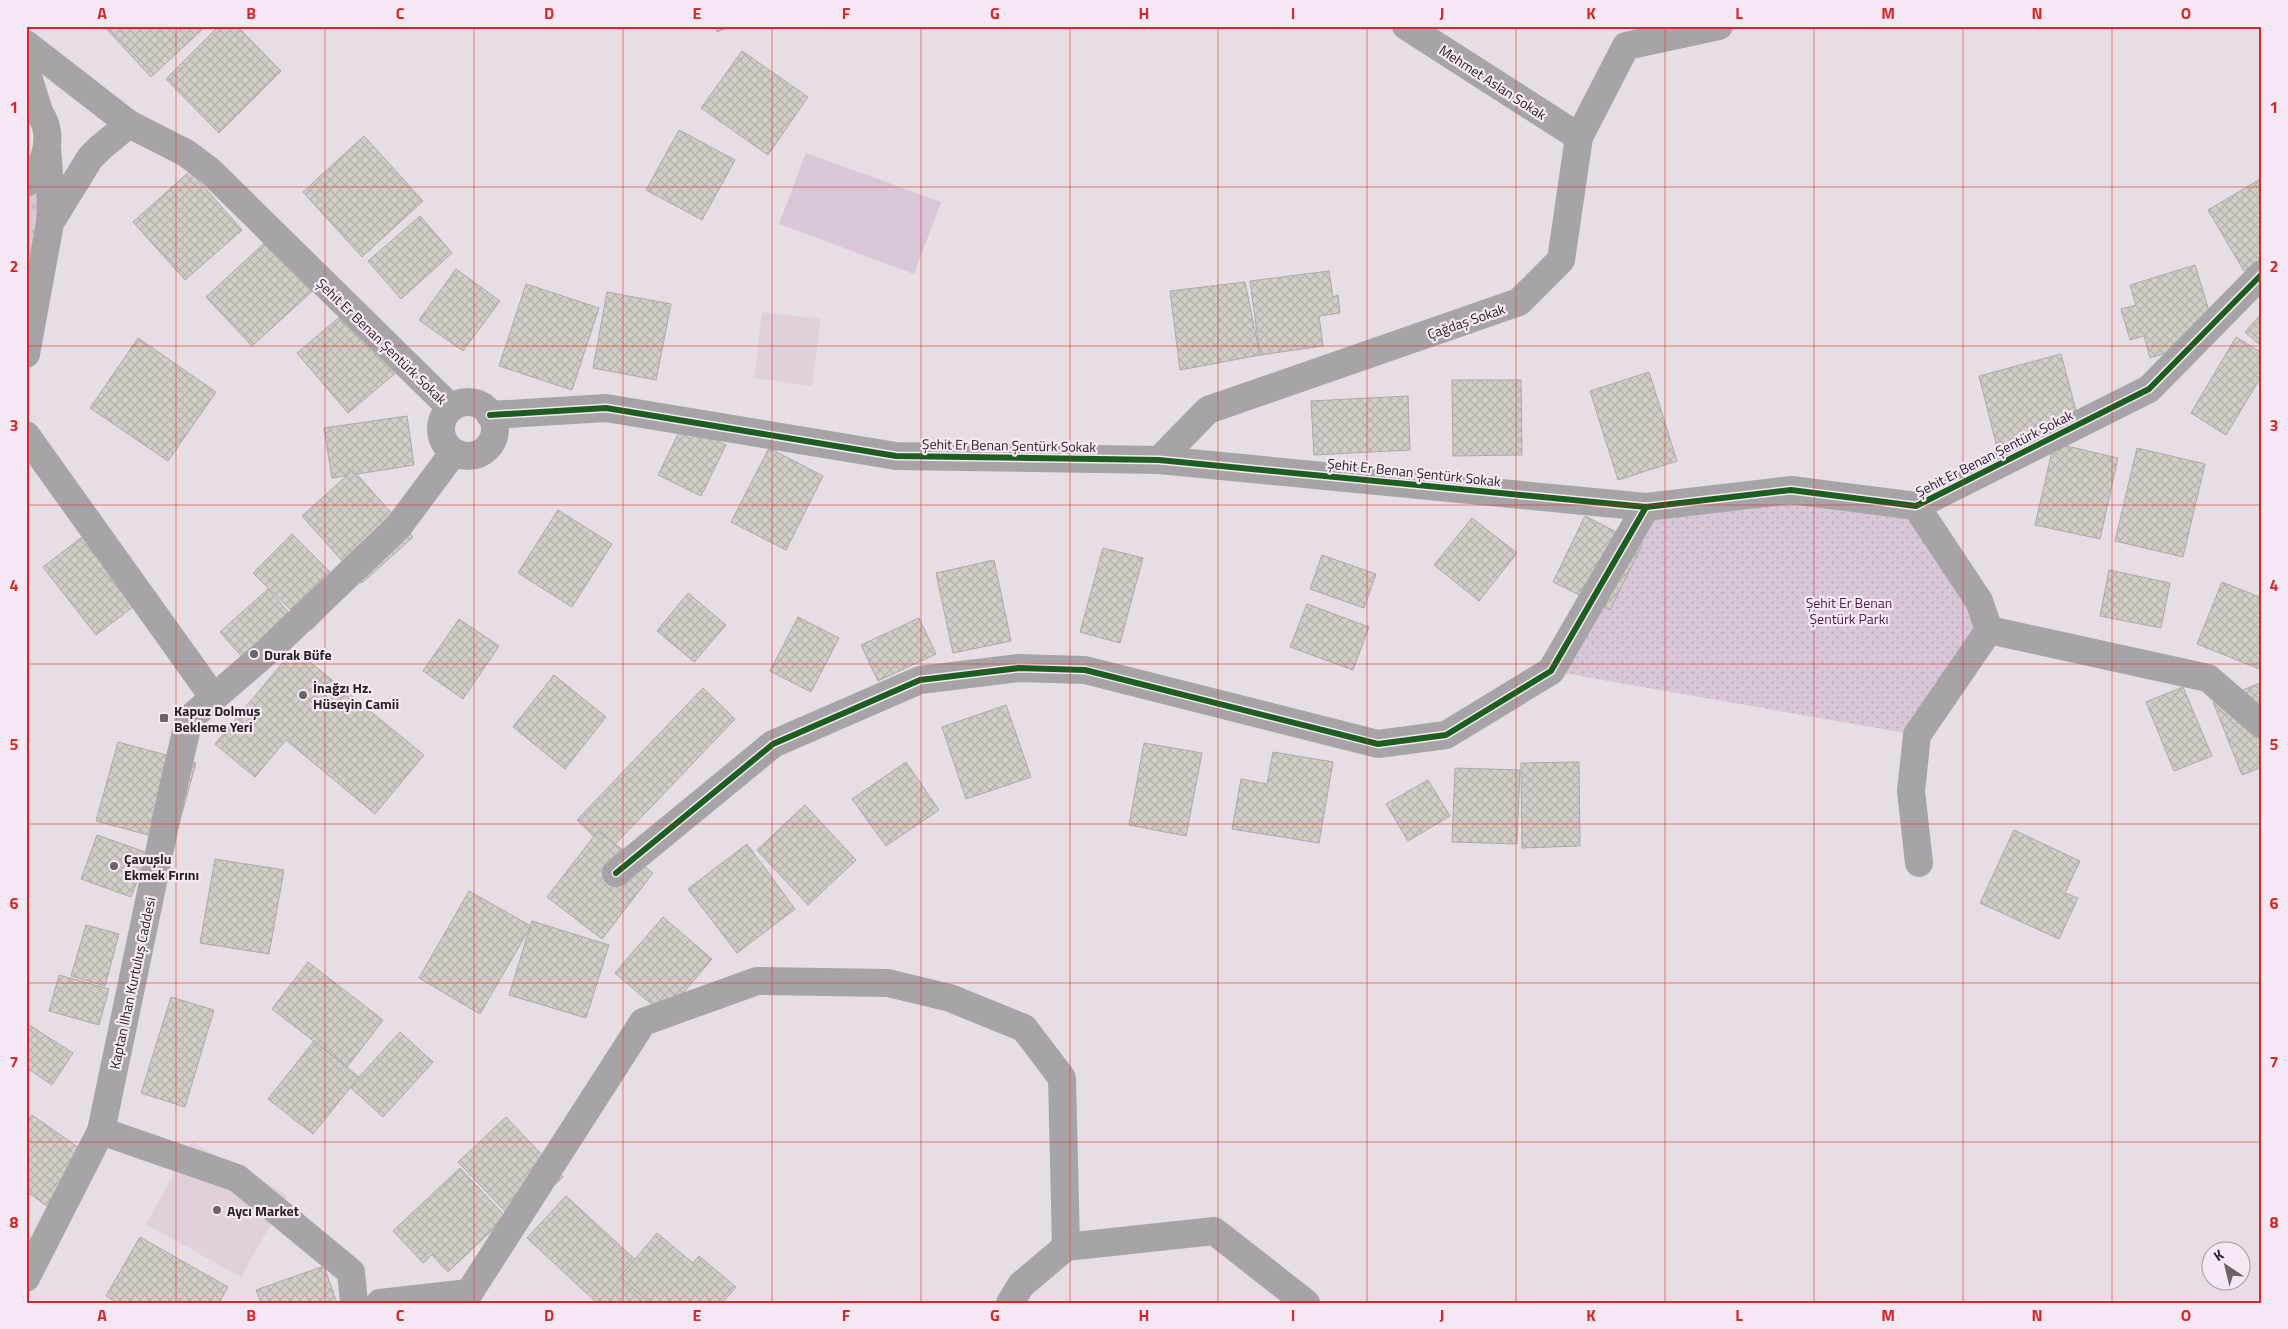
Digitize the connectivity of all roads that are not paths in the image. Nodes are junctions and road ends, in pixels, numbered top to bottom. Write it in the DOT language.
graph roads {
  1 [pos="1406,26"];
  2 [pos="1719,26"];
  3 [pos="1622,36"];
  4 [pos="26,44"];
  5 [pos="26,70"];
  6 [pos="33,108"];
  7 [pos="129,124"];
  8 [pos="1579,137"];
  9 [pos="48,146"];
  10 [pos="26,183"];
  11 [pos="50,223"];
  12 [pos="2262,274"];
  13 [pos="26,354"];
  14 [pos="451,408"];
  15 [pos="490,415"];
  16 [pos="26,435"];
  17 [pos="454,452"];
  18 [pos="1159,460"];
  19 [pos="1916,506"];
  20 [pos="1646,507"];
  21 [pos="1989,630"];
  22 [pos="214,698"];
  23 [pos="2262,725"];
  24 [pos="1919,863"];
  25 [pos="616,873"];
  26 [pos="101,1132"];
  27 [pos="1066,1247"];
  28 [pos="26,1278"];
  29 [pos="477,1298"];
  30 [pos="354,1303"];
  31 [pos="380,1303"];
  32 [pos="1010,1303"];
  33 [pos="1306,1303"];
  1 -- 8 [label="street, Mehmet Aslan Sokak"];
  2 -- 3 [label="street, Çağdaş Sokak"];
  3 -- 8 [label="street, Çağdaş Sokak"];
  4 -- 7 [label="street, Şehit Er Benan Şentürk Sokak"];
  5 -- 6 [label="main road"];
  6 -- 9 [label="main road"];
  7 -- 11 [label="street"];
  7 -- 14 [label="street, Şehit Er Benan Şentürk Sokak"];
  8 -- 18 [label="street, Çağdaş Sokak"];
  9 -- 10 [label="main road"];
  9 -- 11 [label="main road"];
  11 -- 13 [label="main road"];
  12 -- 19 [label="street, Şehit Er Benan Şentürk Sokak"];
  14 -- 15 [label="street, Şehit Er Benan Şentürk Sokak"];
  14 -- 17 [label="street"];
  15 -- 17 [label="street"];
  15 -- 18 [label="street, Şehit Er Benan Şentürk Sokak"];
  16 -- 22 [label="street"];
  17 -- 22 [label="street, Kaptan İlhan Kurtuluş Caddesi"];
  18 -- 20 [label="street, Şehit Er Benan Şentürk Sokak"];
  19 -- 20 [label="street, Şehit Er Benan Şentürk Sokak"];
  19 -- 21 [label="street"];
  20 -- 25 [label="street"];
  21 -- 23 [label="street"];
  21 -- 24 [label="street"];
  22 -- 26 [label="street, Kaptan İlhan Kurtuluş Caddesi"];
  26 -- 28 [label="street, Kaptan İlhan Kurtuluş Caddesi"];
  26 -- 30 [label="street"];
  27 -- 29 [label="street"];
  27 -- 32 [label="street"];
  27 -- 33 [label="street"];
  29 -- 31 [label="street"];
}
